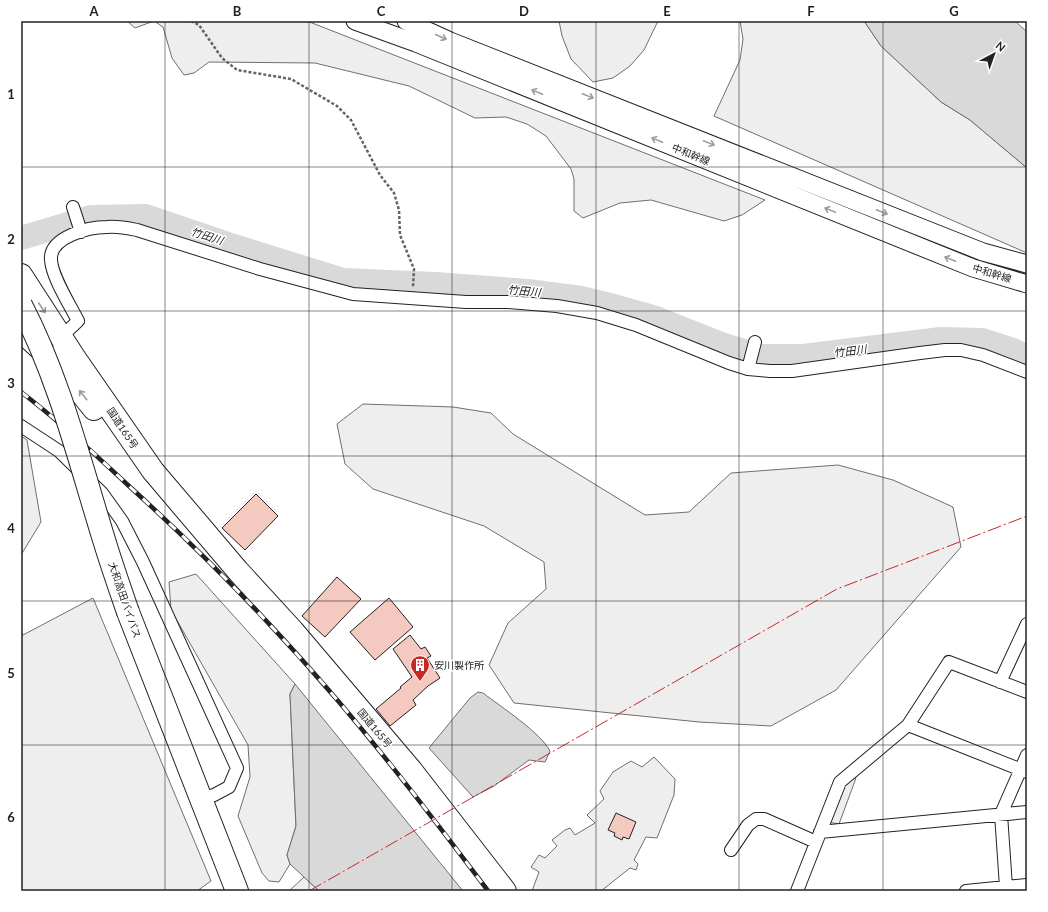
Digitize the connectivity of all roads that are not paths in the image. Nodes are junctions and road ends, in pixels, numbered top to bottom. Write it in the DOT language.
graph roads {
  1 [pos="355,21"];
  2 [pos="406,21"];
  3 [pos="73,207"];
  4 [pos="81,232"];
  5 [pos="1027,264"];
  6 [pos="21,275"];
  7 [pos="1027,284"];
  8 [pos="21,306"];
  9 [pos="21,312"];
  10 [pos="21,331"];
  11 [pos="61,337"];
  12 [pos="755,342"];
  13 [pos="748,369"];
  14 [pos="1027,372"];
  15 [pos="21,426"];
  16 [pos="238,571"];
  17 [pos="1027,624"];
  18 [pos="1000,682"];
  19 [pos="1027,692"];
  20 [pos="908,725"];
  21 [pos="1027,755"];
  22 [pos="1024,771"];
  23 [pos="201,799"];
  24 [pos="1027,812"];
  25 [pos="1001,814"];
  26 [pos="818,837"];
  27 [pos="731,850"];
  28 [pos="1027,885"];
  29 [pos="1006,887"];
  30 [pos="237,891"];
  31 [pos="505,891"];
  32 [pos="797,891"];
  33 [pos="966,891"];
  7 -- 1 [label="main road, 中和幹線, one-way"];
  2 -- 5 [label="main road, 中和幹線, one-way"];
  3 -- 4 [label="street"];
  4 -- 11 [label="street"];
  4 -- 13 [label="street"];
  6 -- 11 [label="highway, 国道165号, one-way"];
  8 -- 23 [label="highway, 大和高田バイパス, bridge"];
  9 -- 11 [label="street"];
  16 -- 10 [label="highway, 国道165号, one-way"];
  11 -- 16 [label="highway, 国道165号"];
  12 -- 13 [label="street"];
  13 -- 14 [label="street"];
  15 -- 23 [label="street"];
  16 -- 31 [label="highway, 国道165号"];
  17 -- 18 [label="street"];
  18 -- 19 [label="street"];
  18 -- 20 [label="street"];
  20 -- 22 [label="street"];
  20 -- 26 [label="street"];
  21 -- 22 [label="street"];
  22 -- 25 [label="street"];
  23 -- 30 [label="highway, 大和高田バイパス"];
  24 -- 25 [label="street"];
  25 -- 26 [label="street"];
  25 -- 29 [label="street"];
  26 -- 27 [label="street"];
  26 -- 32 [label="street"];
  28 -- 29 [label="street"];
  29 -- 33 [label="street"];
}
